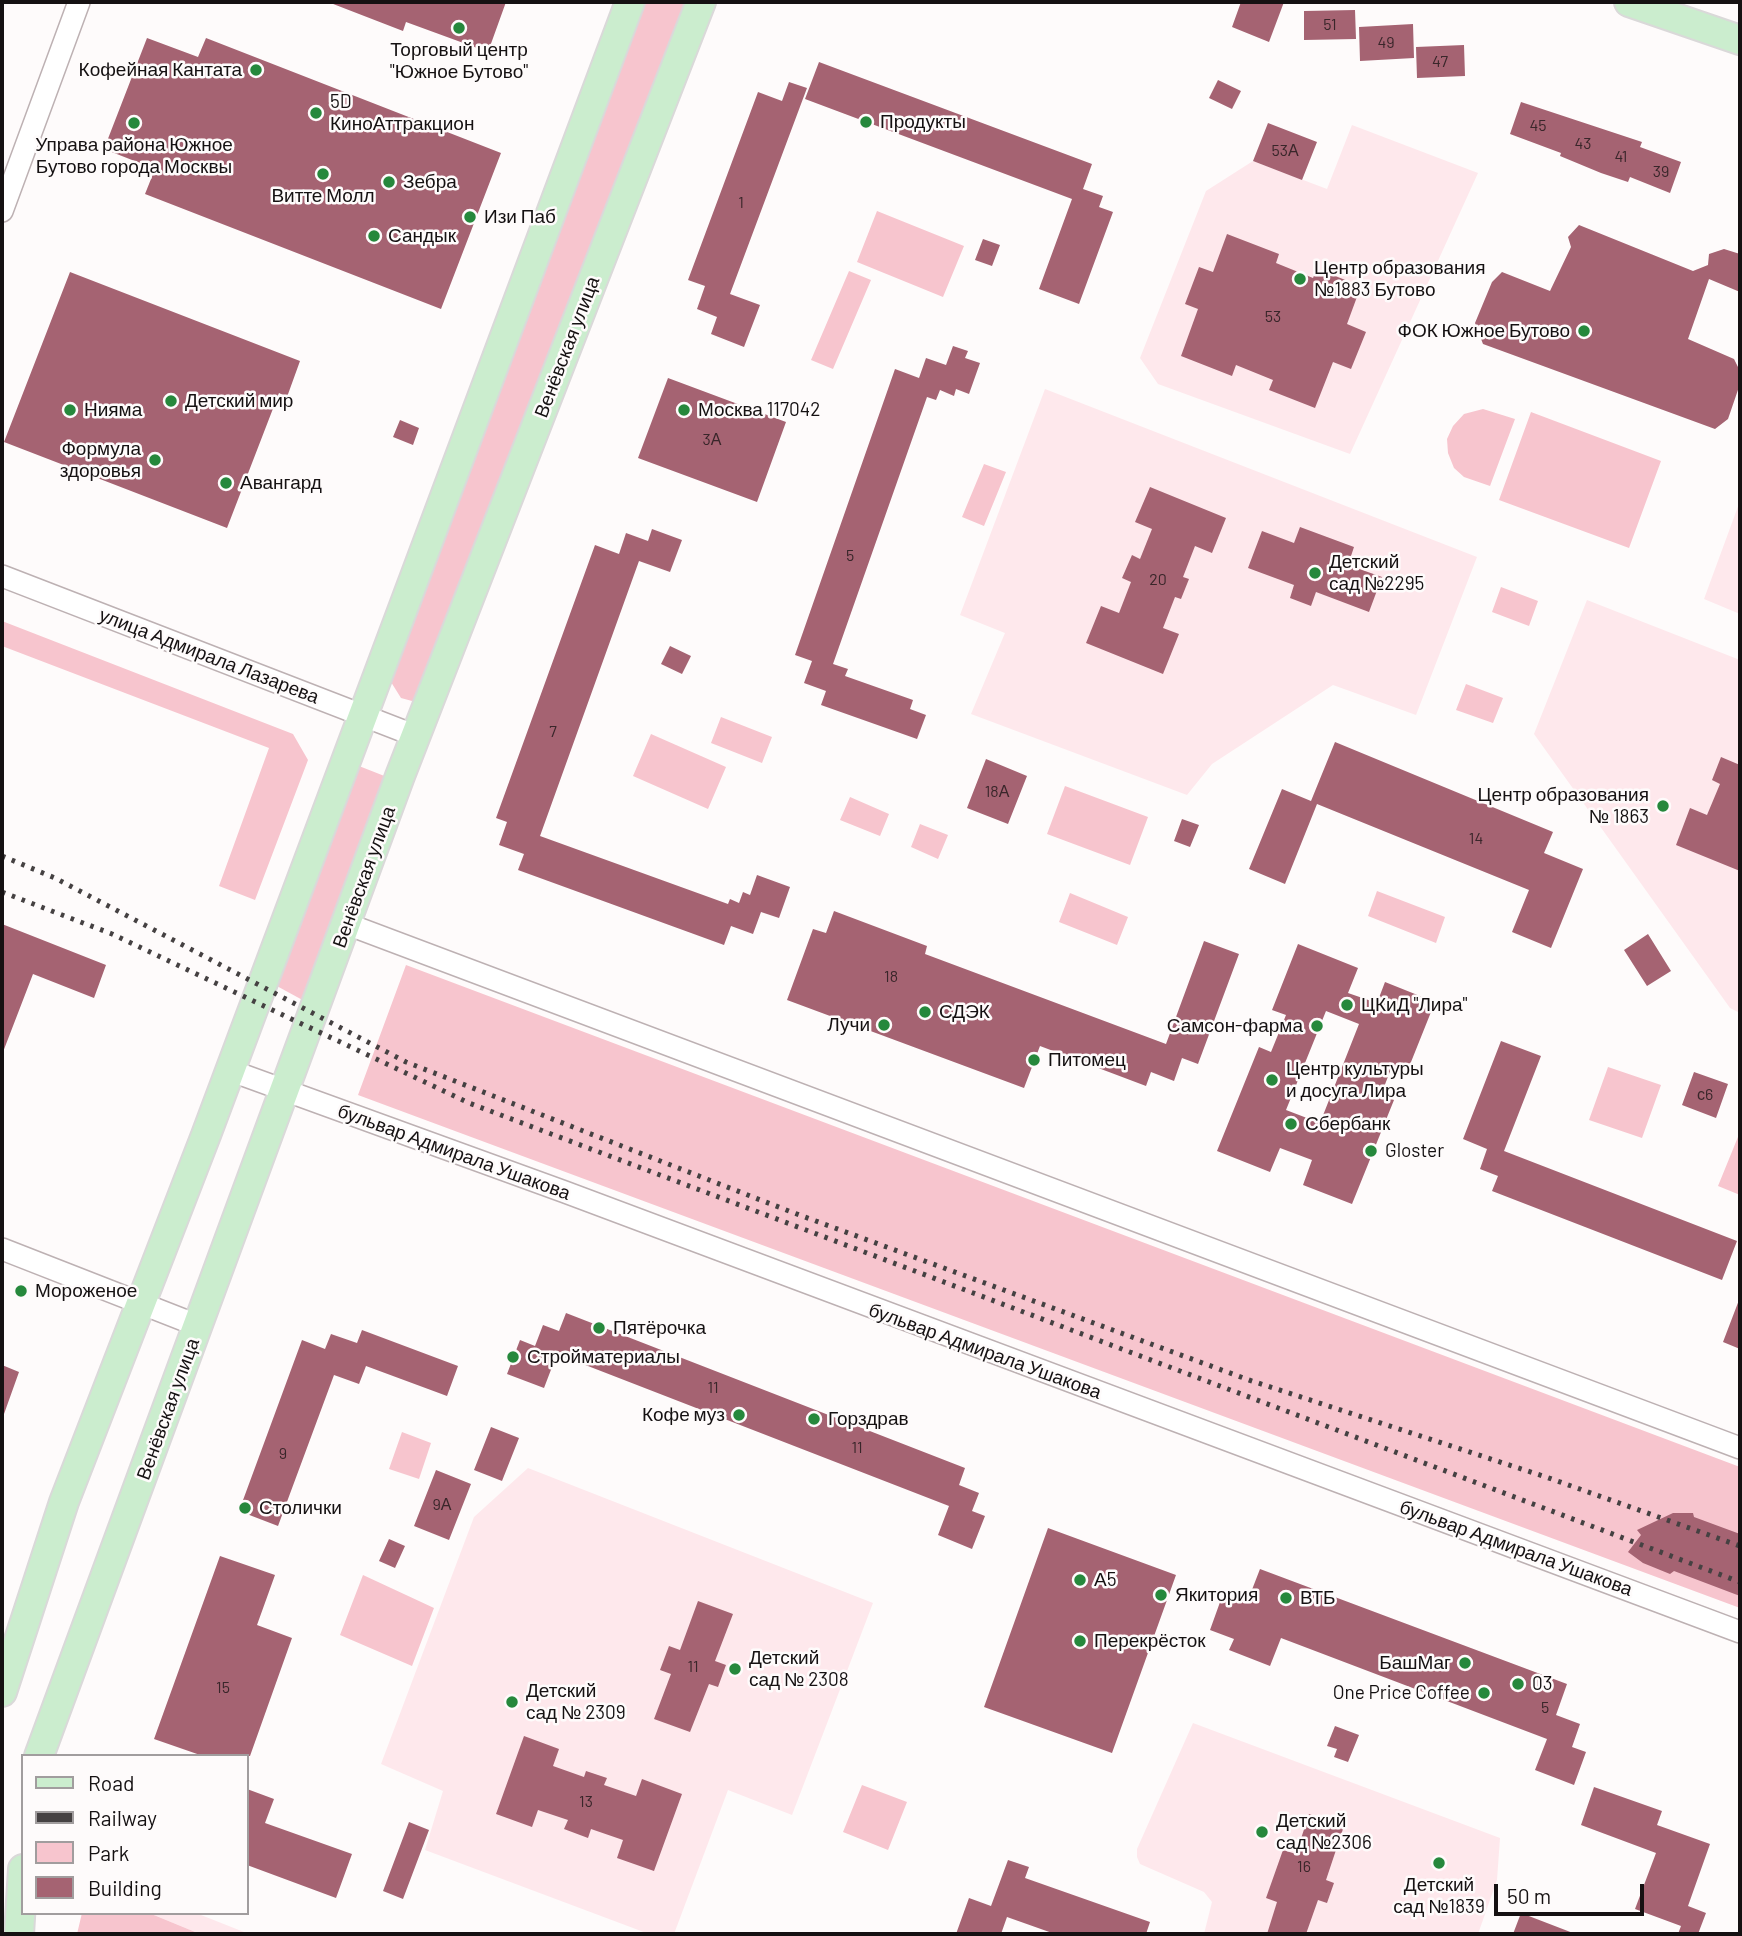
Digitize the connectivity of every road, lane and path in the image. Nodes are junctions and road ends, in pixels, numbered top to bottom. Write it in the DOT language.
graph roads {
  1 [pos="79,2"];
  2 [pos="630,2"];
  3 [pos="701,2"];
  4 [pos="1629,2"];
  5 [pos="1740,40"];
  6 [pos="2,211"];
  7 [pos="2,576"];
  8 [pos="362,715"];
  9 [pos="416,736"];
  10 [pos="347,924"];
  11 [pos="229,1070"];
  12 [pos="285,1090"];
  13 [pos="2,1249"];
  14 [pos="140,1303"];
  15 [pos="199,1326"];
  16 [pos="1740,1448"];
  17 [pos="1740,1632"];
  18 [pos="2,1692"];
  19 [pos="40,1754"];
  20 [pos="21,1902"];
  21 [pos="19,1934"];
  1 -- 6 [label="street"];
  2 -- 8 [label="main road"];
  3 -- 9 [label="main road, Венёвская улица"];
  4 -- 5 [label="main road"];
  7 -- 8 [label="street, улица Адмирала Лазарева"];
  8 -- 9 [label="street, улица Адмирала Лазарева"];
  8 -- 11 [label="main road"];
  9 -- 10 [label="main road, Венёвская улица"];
  10 -- 12 [label="main road, Венёвская улица"];
  10 -- 16 [label="street"];
  11 -- 12 [label="street, бульвар Адмирала Ушакова"];
  11 -- 14 [label="main road"];
  12 -- 15 [label="main road, Венёвская улица"];
  12 -- 17 [label="street, бульвар Адмирала Ушакова"];
  13 -- 14 [label="street"];
  14 -- 15 [label="street"];
  14 -- 18 [label="main road"];
  15 -- 19 [label="main road, Венёвская улица"];
  20 -- 21 [label="main road"];
}
